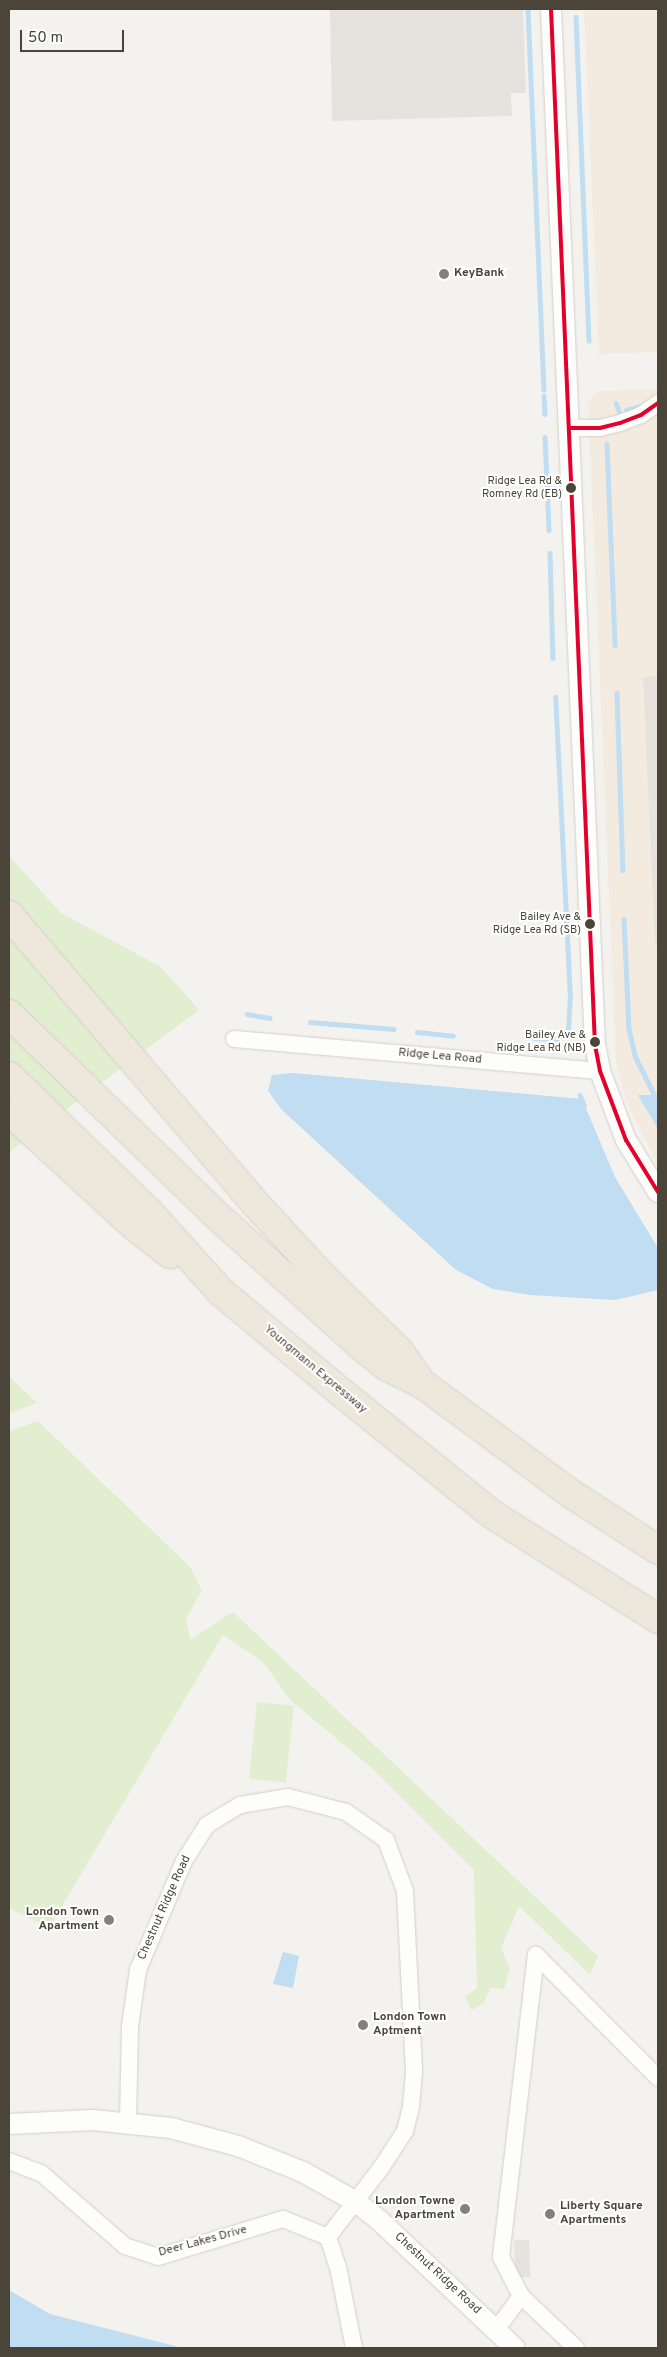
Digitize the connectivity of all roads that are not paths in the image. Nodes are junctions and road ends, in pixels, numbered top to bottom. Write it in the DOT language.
graph roads {
  1 [pos="551,9"];
  2 [pos="658,404"];
  3 [pos="570,428"];
  4 [pos="9,915"];
  5 [pos="9,1014"];
  6 [pos="234,1039"];
  7 [pos="600,1070"];
  8 [pos="9,1076"];
  9 [pos="9,1111"];
  10 [pos="658,1192"];
  11 [pos="221,1292"];
  12 [pos="424,1385"];
  13 [pos="658,1550"];
  14 [pos="658,1619"];
  15 [pos="658,2078"];
  16 [pos="128,2122"];
  17 [pos="9,2124"];
  18 [pos="12,2161"];
  19 [pos="356,2202"];
  20 [pos="328,2237"];
  21 [pos="521,2296"];
  22 [pos="496,2330"];
  23 [pos="354,2348"];
  24 [pos="515,2348"];
  25 [pos="576,2348"];
  1 -- 3 [label="street"];
  2 -- 3 [label="street"];
  3 -- 7 [label="street"];
  4 -- 12 [label="highway"];
  5 -- 12 [label="highway"];
  6 -- 7 [label="street, Ridge Lea Road"];
  7 -- 10 [label="street"];
  8 -- 11 [label="highway, Youngmann Expressway"];
  9 -- 11 [label="highway"];
  11 -- 14 [label="highway, Youngmann Expressway"];
  12 -- 13 [label="highway"];
  15 -- 21 [label="street"];
  16 -- 17 [label="street, Chestnut Ridge Road"];
  16 -- 19 [label="street, Chestnut Ridge Road"];
  16 -- 19 [label="street, Chestnut Ridge Road"];
  18 -- 20 [label="street, Deer Lakes Drive"];
  19 -- 20 [label="street"];
  19 -- 22 [label="street, Chestnut Ridge Road"];
  20 -- 23 [label="street"];
  21 -- 22 [label="street"];
  21 -- 25 [label="street"];
  22 -- 24 [label="street, Chestnut Ridge Road"];
}
